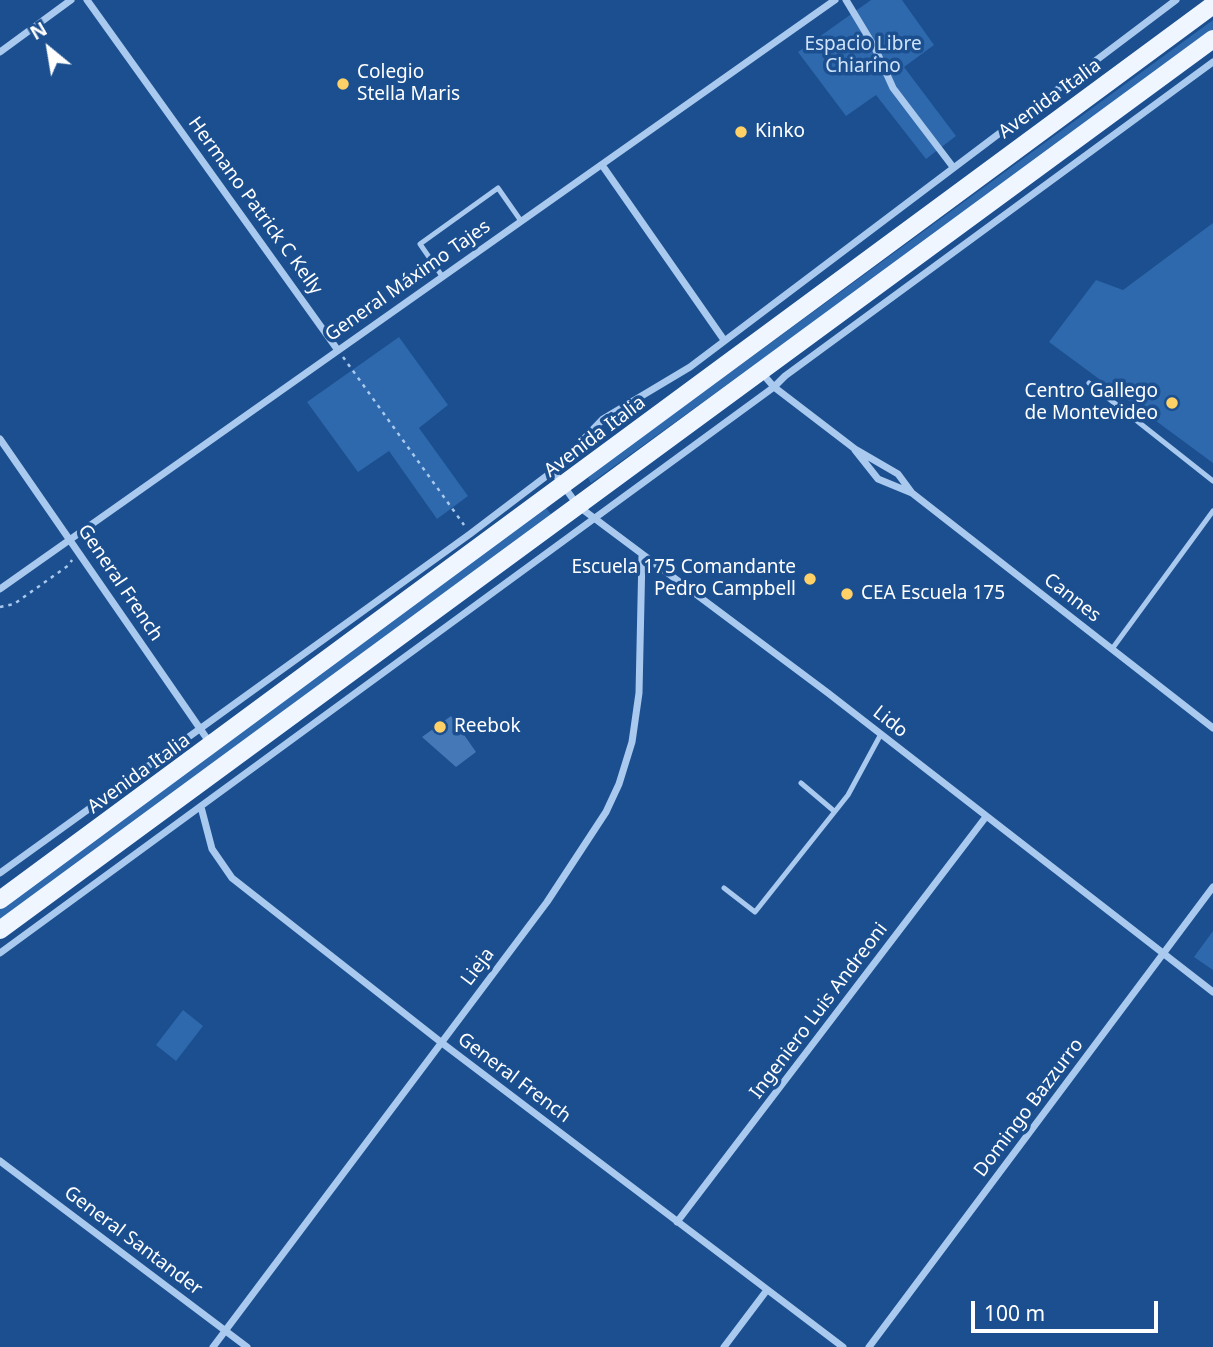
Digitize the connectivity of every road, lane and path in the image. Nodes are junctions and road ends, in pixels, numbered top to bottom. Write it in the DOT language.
graph roads {
  1 [pos="71,0"];
  2 [pos="87,0"];
  3 [pos="835,0"];
  4 [pos="846,0"];
  5 [pos="1176,0"];
  6 [pos="1213,5"];
  7 [pos="0,52"];
  8 [pos="1210,52"];
  9 [pos="602,164"];
  10 [pos="953,167"];
  11 [pos="521,221"];
  12 [pos="442,275"];
  13 [pos="724,340"];
  14 [pos="337,349"];
  15 [pos="760,372"];
  16 [pos="1089,383"];
  17 [pos="774,387"];
  18 [pos="0,439"];
  19 [pos="855,449"];
  20 [pos="558,479"];
  21 [pos="1213,481"];
  22 [pos="912,493"];
  23 [pos="578,506"];
  24 [pos="1213,511"];
  25 [pos="595,518"];
  26 [pos="470,534"];
  27 [pos="71,538"];
  28 [pos="642,555"];
  29 [pos="73,559"];
  30 [pos="0,589"];
  31 [pos="0,607"];
  32 [pos="1112,649"];
  33 [pos="1213,728"];
  34 [pos="200,730"];
  35 [pos="881,734"];
  36 [pos="213,746"];
  37 [pos="801,783"];
  38 [pos="201,807"];
  39 [pos="834,811"];
  40 [pos="985,818"];
  41 [pos="0,873"];
  42 [pos="1213,887"];
  43 [pos="724,888"];
  44 [pos="0,900"];
  45 [pos="0,930"];
  46 [pos="0,953"];
  47 [pos="1162,955"];
  48 [pos="1213,992"];
  49 [pos="442,1043"];
  50 [pos="0,1161"];
  51 [pos="677,1222"];
  52 [pos="767,1290"];
  53 [pos="225,1331"];
  54 [pos="213,1347"];
  55 [pos="247,1347"];
  56 [pos="724,1347"];
  57 [pos="843,1347"];
  58 [pos="869,1347"];
  1 -- 7 [label="street"];
  2 -- 14 [label="street, Hermano Patrick C Kelly"];
  3 -- 9 [label="street, General Máximo Tajes"];
  4 -- 10 [label="street"];
  5 -- 10 [label="street, Avenida Italia"];
  6 -- 20 [label="main road, Avenida Italia"];
  8 -- 15 [label="main road"];
  8 -- 17 [label="street"];
  9 -- 11 [label="street, General Máximo Tajes"];
  9 -- 13 [label="street"];
  10 -- 13 [label="street, Avenida Italia"];
  11 -- 12 [label="street, General Máximo Tajes"];
  11 -- 12 [label="lane"];
  12 -- 14 [label="street, General Máximo Tajes"];
  13 -- 20 [label="street, Avenida Italia"];
  14 -- 26 [label="path"];
  14 -- 27 [label="street, General Máximo Tajes"];
  15 -- 17 [label="street, Cannes"];
  15 -- 23 [label="main road"];
  16 -- 21 [label="lane"];
  17 -- 19 [label="street, Cannes"];
  17 -- 25 [label="street"];
  18 -- 27 [label="street, General French"];
  19 -- 22 [label="street, Cannes"];
  19 -- 22 [label="street, Cannes"];
  20 -- 23 [label="street, Lido"];
  20 -- 26 [label="street, Avenida Italia"];
  20 -- 36 [label="main road, Avenida Italia"];
  22 -- 32 [label="street, Cannes"];
  23 -- 25 [label="street, Lido"];
  23 -- 45 [label="main road"];
  24 -- 32 [label="lane"];
  25 -- 28 [label="street, Lido"];
  25 -- 38 [label="street"];
  26 -- 34 [label="street, Avenida Italia"];
  27 -- 30 [label="street, General Máximo Tajes"];
  27 -- 34 [label="street, General French"];
  28 -- 35 [label="street, Lido"];
  28 -- 49 [label="street, Lieja"];
  29 -- 31 [label="path"];
  32 -- 33 [label="street, Cannes"];
  34 -- 36 [label="street, General French"];
  34 -- 41 [label="street, Avenida Italia"];
  35 -- 39 [label="lane"];
  35 -- 40 [label="street, Lido"];
  36 -- 44 [label="main road, Avenida Italia"];
  37 -- 39 [label="lane"];
  38 -- 46 [label="street"];
  38 -- 49 [label="street, General French"];
  39 -- 43 [label="lane"];
  40 -- 47 [label="street, Lido"];
  40 -- 51 [label="street, Ingeniero Luis Andreoni"];
  42 -- 47 [label="street, Domingo Bazzurro"];
  47 -- 48 [label="street, Lido"];
  47 -- 58 [label="street, Domingo Bazzurro"];
  49 -- 51 [label="street, General French"];
  49 -- 53 [label="street, Lieja"];
  50 -- 53 [label="street, General Santander"];
  51 -- 52 [label="street, General French"];
  52 -- 56 [label="street"];
  52 -- 57 [label="street, General French"];
  53 -- 54 [label="street, Lieja"];
  53 -- 55 [label="street, General Santander"];
}
